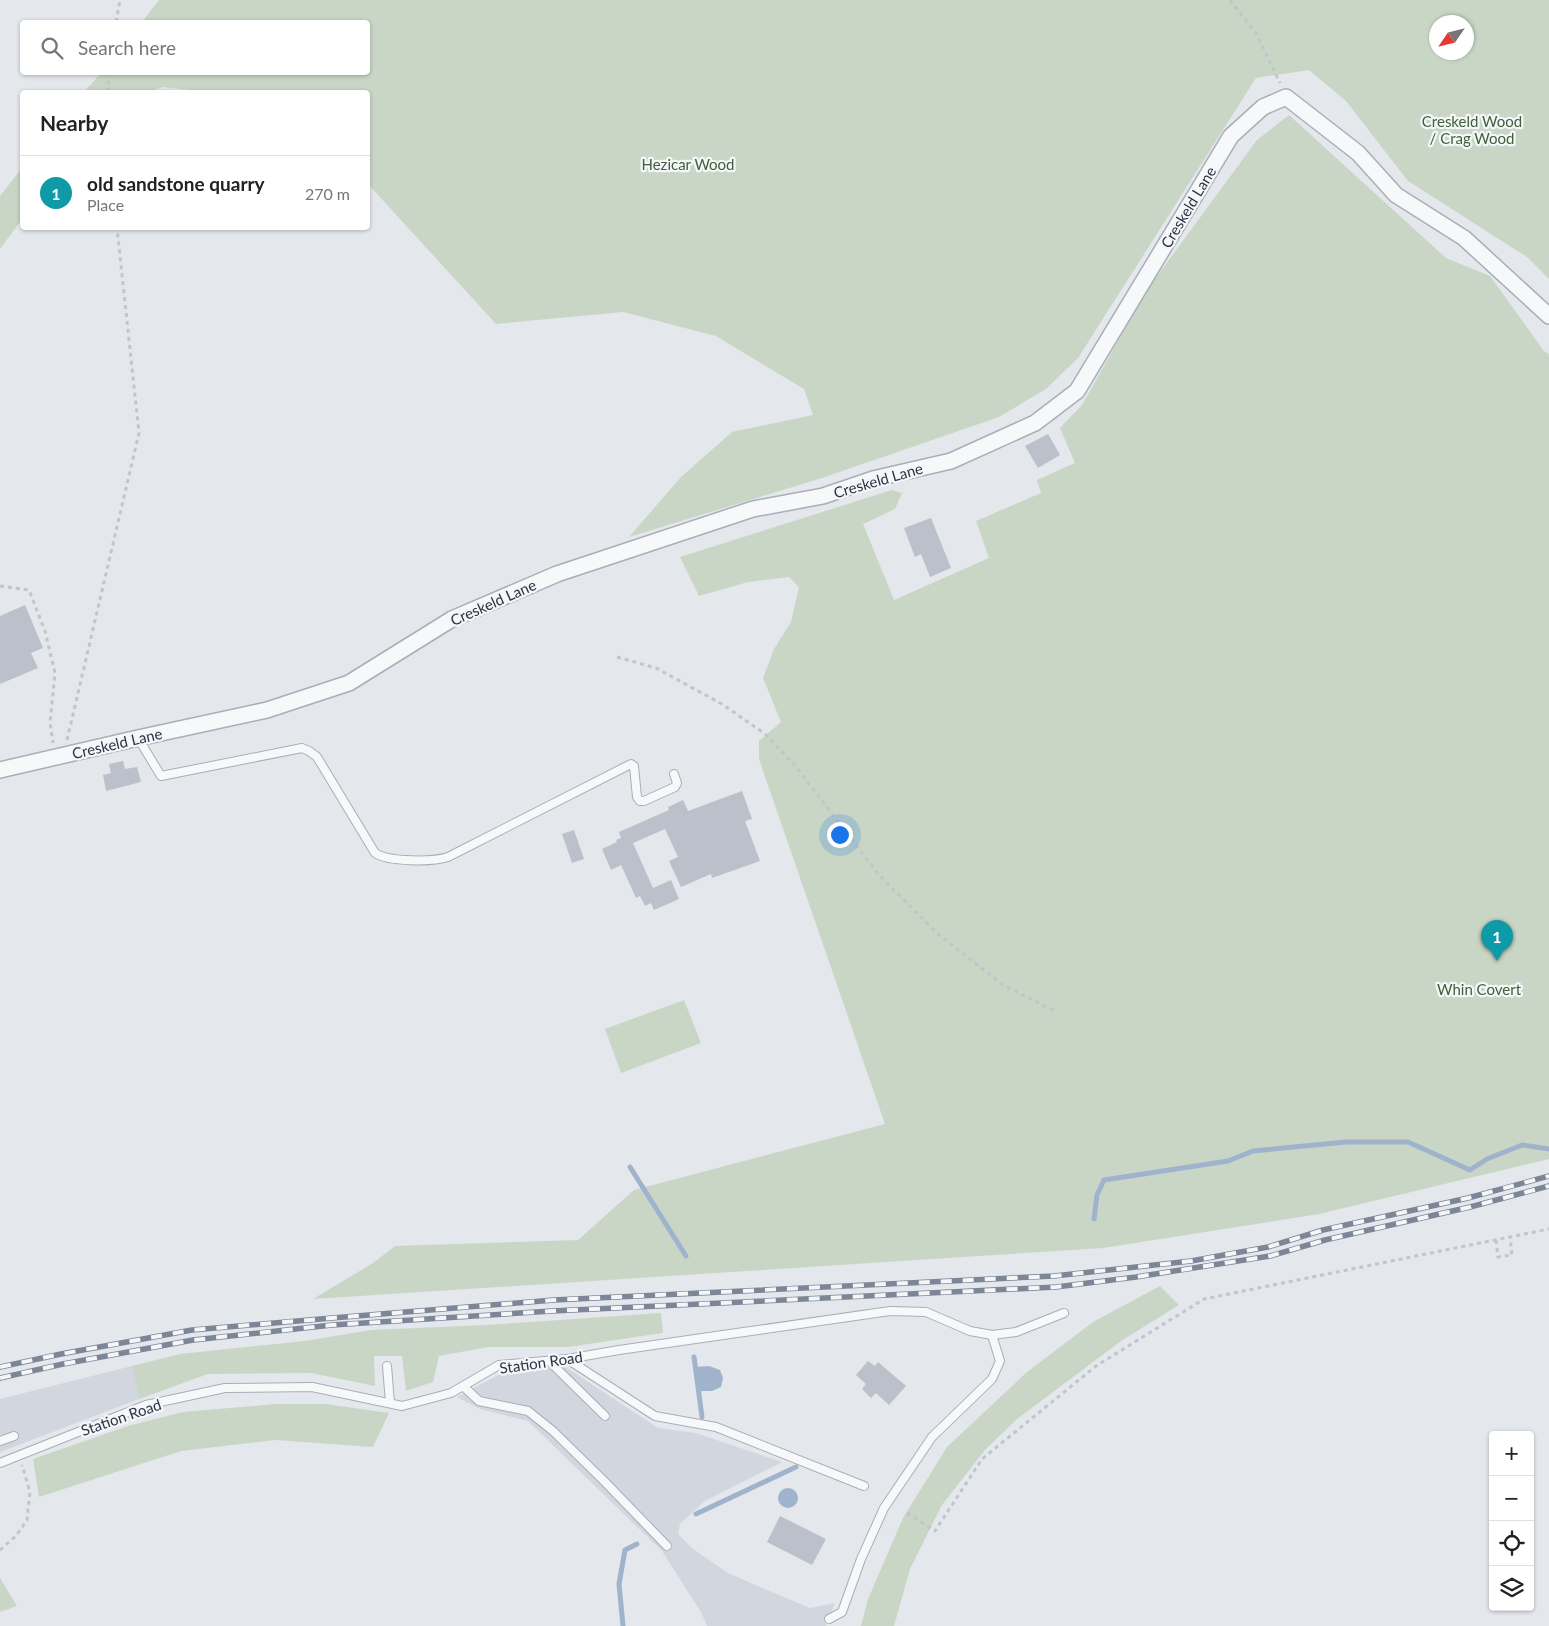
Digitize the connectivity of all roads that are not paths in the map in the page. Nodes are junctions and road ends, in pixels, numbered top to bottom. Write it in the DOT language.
graph roads {
  1 [pos="1549,316"];
  2 [pos="138,738"];
  3 [pos="0,770"];
  4 [pos="674,774"];
  5 [pos="1064,1313"];
  6 [pos="992,1335"];
  7 [pos="567,1359"];
  8 [pos="549,1361"];
  9 [pos="386,1366"];
  10 [pos="463,1386"];
  11 [pos="390,1403"];
  12 [pos="605,1416"];
  13 [pos="14,1436"];
  14 [pos="0,1441"];
  15 [pos="0,1463"];
  16 [pos="864,1486"];
  17 [pos="667,1546"];
  18 [pos="829,1619"];
  1 -- 2 [label="street, Creskeld Lane"];
  2 -- 3 [label="street, Creskeld Lane"];
  2 -- 4 [label="lane"];
  5 -- 6 [label="lane, Station Road"];
  6 -- 7 [label="lane, Station Road"];
  6 -- 18 [label="lane"];
  7 -- 8 [label="lane, Station Road"];
  7 -- 16 [label="lane"];
  8 -- 10 [label="lane, Station Road"];
  8 -- 12 [label="lane"];
  9 -- 11 [label="lane"];
  10 -- 11 [label="lane, Station Road"];
  10 -- 17 [label="lane"];
  11 -- 15 [label="lane, Station Road"];
  13 -- 14 [label="lane"];
}
